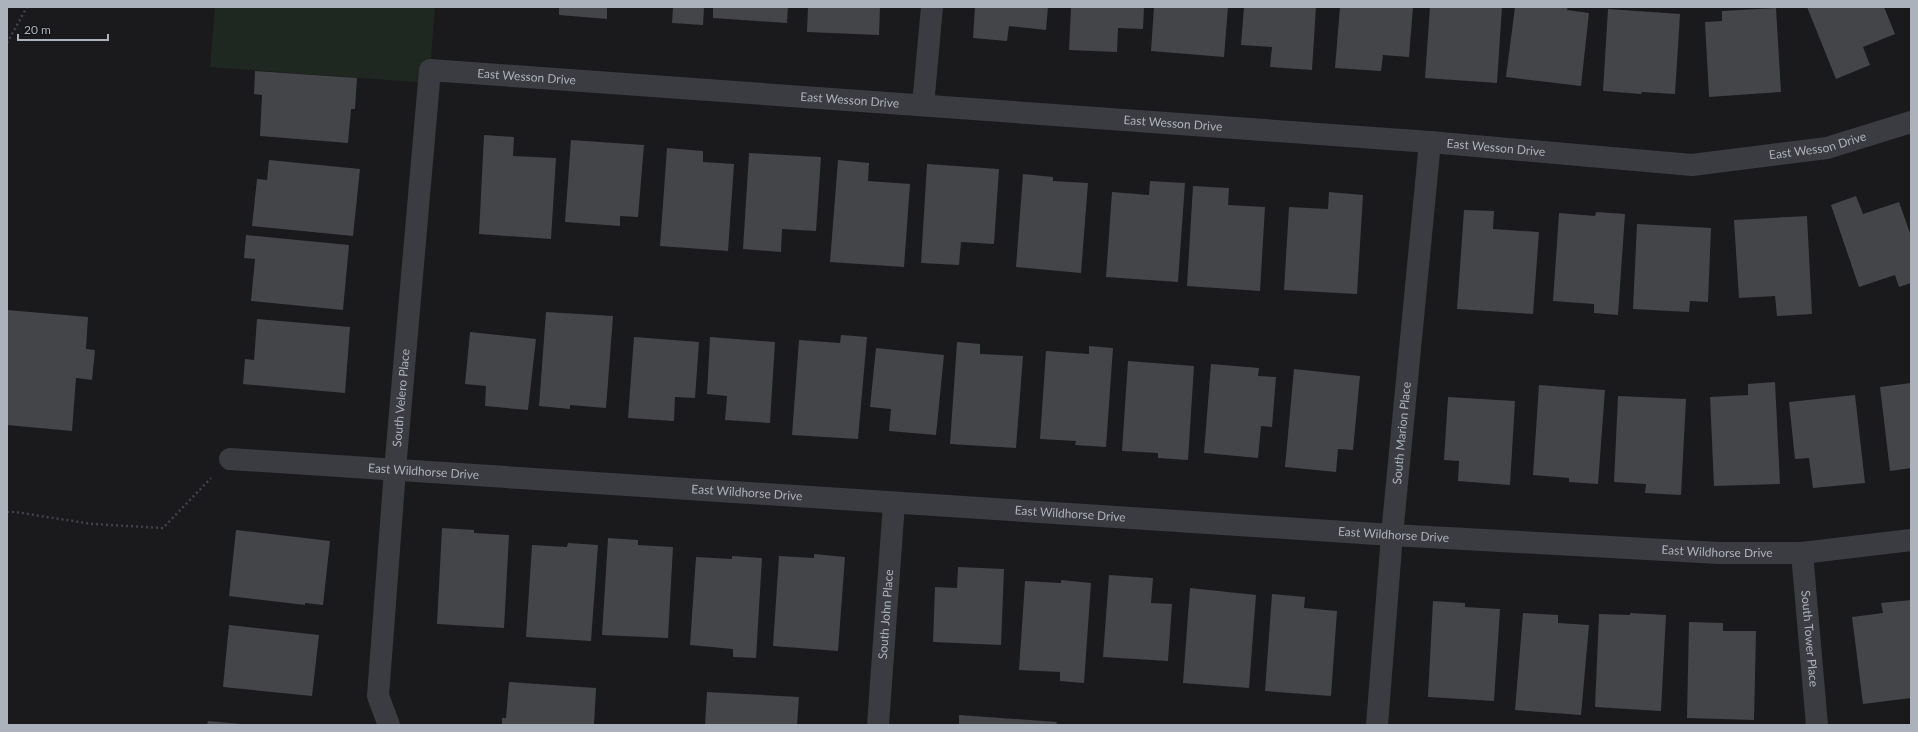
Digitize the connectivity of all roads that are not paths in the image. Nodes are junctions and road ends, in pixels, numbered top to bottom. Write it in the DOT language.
graph roads {
  1 [pos="932,7"];
  2 [pos="430,70"];
  3 [pos="923,105"];
  4 [pos="1911,122"];
  5 [pos="1430,142"];
  6 [pos="230,458"];
  7 [pos="395,470"];
  8 [pos="894,503"];
  9 [pos="1392,535"];
  10 [pos="1911,540"];
  11 [pos="1802,553"];
  12 [pos="390,725"];
  13 [pos="878,725"];
  14 [pos="1377,725"];
  15 [pos="1817,725"];
  1 -- 3 [label="street"];
  2 -- 3 [label="street, East Wesson Drive"];
  2 -- 7 [label="street, South Velero Place"];
  3 -- 5 [label="street, East Wesson Drive"];
  4 -- 5 [label="street, East Wesson Drive"];
  5 -- 9 [label="street, South Marion Place"];
  6 -- 7 [label="street, East Wildhorse Drive"];
  7 -- 8 [label="street, East Wildhorse Drive"];
  7 -- 12 [label="street, South Velero Place"];
  8 -- 9 [label="street, East Wildhorse Drive"];
  8 -- 13 [label="street, South John Place"];
  9 -- 11 [label="street, East Wildhorse Drive"];
  9 -- 14 [label="street, South Marion Place"];
  10 -- 11 [label="street, East Wildhorse Drive"];
  11 -- 15 [label="street, South Tower Place"];
}
